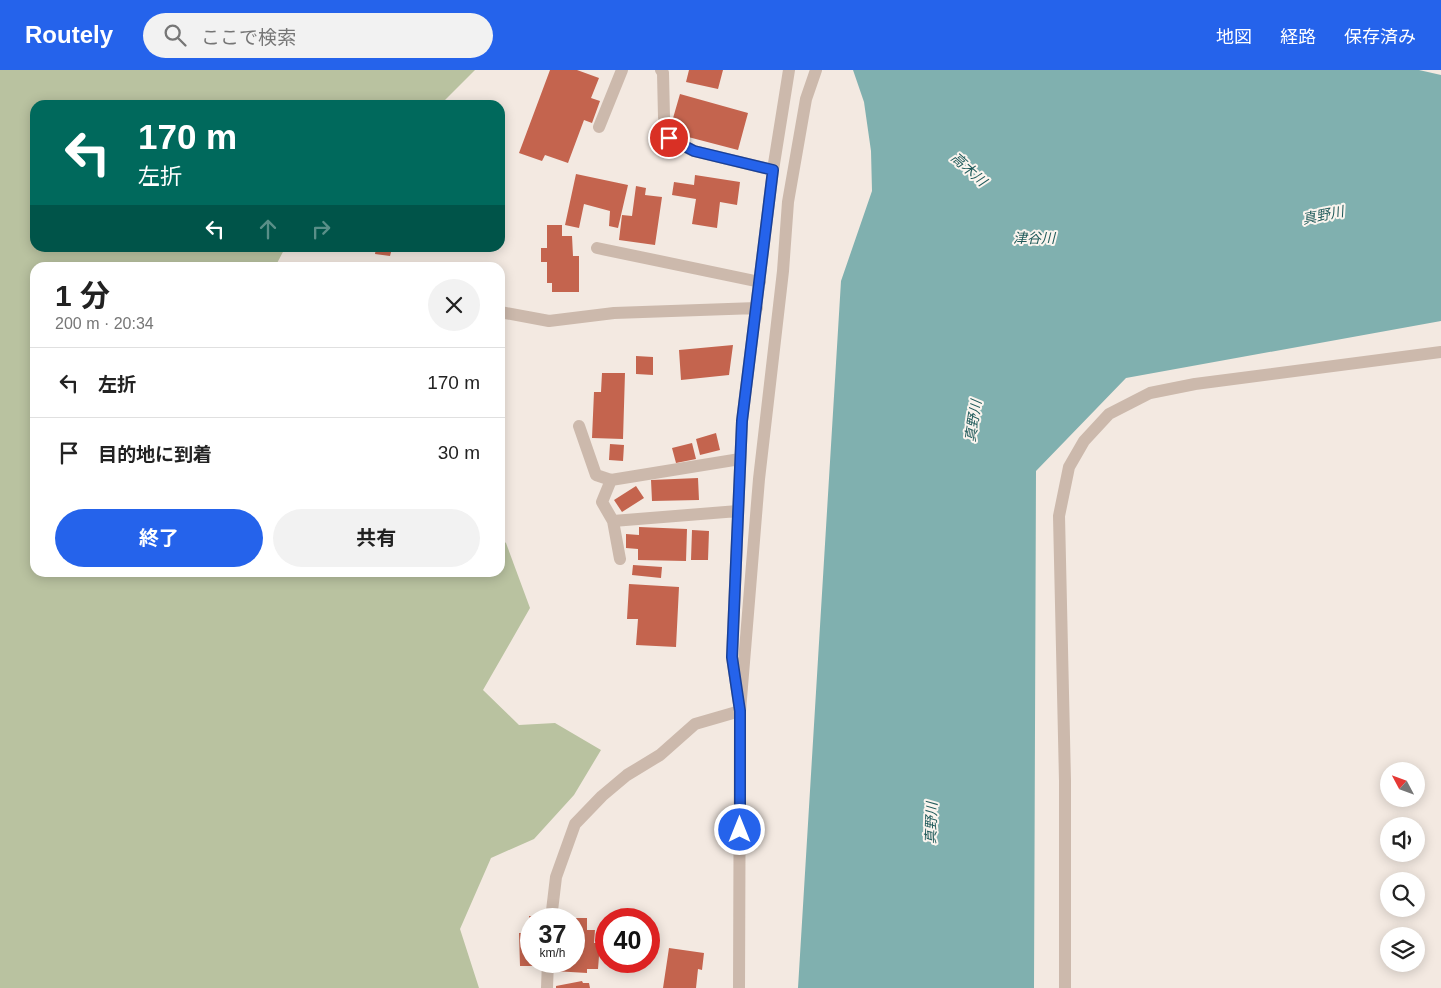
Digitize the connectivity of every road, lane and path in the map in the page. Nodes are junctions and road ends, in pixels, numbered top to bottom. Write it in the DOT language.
graph roads {
  1 [pos="622,70"];
  2 [pos="661,70"];
  3 [pos="789,70"];
  4 [pos="816,70"];
  5 [pos="599,127"];
  6 [pos="773,170"];
  7 [pos="598,248"];
  8 [pos="760,282"];
  9 [pos="757,308"];
  10 [pos="505,313"];
  11 [pos="1441,352"];
  12 [pos="579,426"];
  13 [pos="740,458"];
  14 [pos="611,480"];
  15 [pos="738,512"];
  16 [pos="613,521"];
  17 [pos="620,559"];
  18 [pos="740,711"];
  19 [pos="552,908"];
  20 [pos="548,973"];
  21 [pos="547,988"];
  22 [pos="739,988"];
  23 [pos="1065,988"];
  1 -- 5 [label="street"];
  2 -- 6 [label="street"];
  3 -- 6 [label="street"];
  4 -- 18 [label="street"];
  6 -- 8 [label="street"];
  7 -- 8 [label="street"];
  8 -- 9 [label="street"];
  9 -- 10 [label="street"];
  9 -- 13 [label="street"];
  11 -- 23 [label="street"];
  12 -- 14 [label="street"];
  13 -- 14 [label="street"];
  13 -- 15 [label="street"];
  14 -- 16 [label="street"];
  15 -- 16 [label="street"];
  15 -- 18 [label="street"];
  16 -- 17 [label="street"];
  18 -- 19 [label="street"];
  18 -- 22 [label="street"];
  20 -- 21 [label="street"];
}
